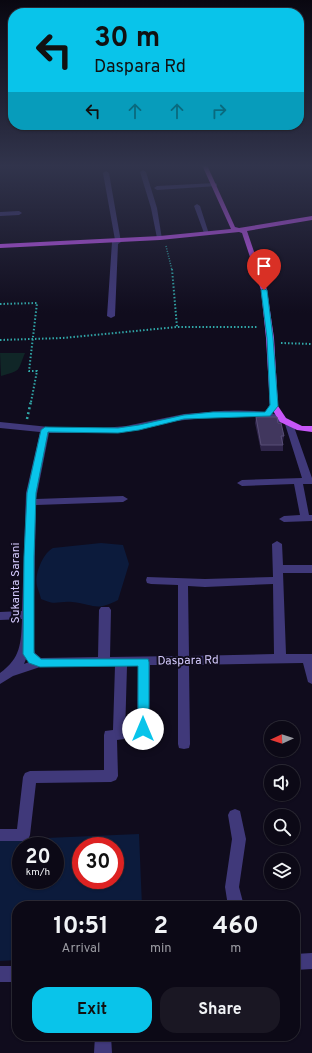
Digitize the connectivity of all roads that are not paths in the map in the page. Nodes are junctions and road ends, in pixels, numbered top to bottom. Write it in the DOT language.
graph roads {
  1 [pos="112,214"];
  2 [pos="156,214"];
  3 [pos="200,214"];
  4 [pos="227,214"];
  5 [pos="312,218"];
  6 [pos="239,230"];
  7 [pos="207,234"];
  8 [pos="162,238"];
  9 [pos="116,242"];
  10 [pos="0,247"];
  11 [pos="110,316"];
  12 [pos="274,406"];
  13 [pos="267,414"];
  14 [pos="286,422"];
  15 [pos="0,425"];
  16 [pos="312,429"];
  17 [pos="45,430"];
  18 [pos="306,481"];
  19 [pos="242,483"];
  20 [pos="123,499"];
  21 [pos="31,502"];
  22 [pos="309,518"];
  23 [pos="284,519"];
  24 [pos="277,544"];
  25 [pos="312,569"];
  26 [pos="278,574"];
  27 [pos="151,580"];
  28 [pos="183,582"];
  29 [pos="106,610"];
  30 [pos="29,614"];
  31 [pos="0,616"];
  32 [pos="27,645"];
  33 [pos="310,658"];
  34 [pos="280,659"];
  35 [pos="184,661"];
  36 [pos="104,662"];
  37 [pos="121,662"];
  38 [pos="144,662"];
  39 [pos="40,663"];
  40 [pos="13,672"];
  41 [pos="0,679"];
  42 [pos="312,679"];
  43 [pos="143,729"];
  44 [pos="184,744"];
  45 [pos="235,815"];
  46 [pos="0,835"];
  47 [pos="235,901"];
  48 [pos="312,961"];
  49 [pos="300,962"];
  50 [pos="0,974"];
  51 [pos="12,974"];
  52 [pos="103,1041"];
  53 [pos="103,1053"];
  1 -- 9 [label="street"];
  2 -- 8 [label="street"];
  3 -- 7 [label="street"];
  4 -- 6 [label="main road"];
  5 -- 6 [label="main road"];
  6 -- 7 [label="main road"];
  6 -- 12 [label="main road"];
  7 -- 8 [label="main road"];
  8 -- 9 [label="main road"];
  9 -- 10 [label="main road"];
  9 -- 11 [label="street"];
  12 -- 13 [label="street"];
  12 -- 14 [label="main road"];
  13 -- 14 [label="street"];
  13 -- 17 [label="street"];
  14 -- 16 [label="main road"];
  14 -- 18 [label="street"];
  15 -- 17 [label="street"];
  17 -- 21 [label="street, Sukanta Sarani"];
  18 -- 19 [label="street"];
  18 -- 22 [label="street"];
  20 -- 21 [label="street"];
  21 -- 30 [label="street, Sukanta Sarani"];
  22 -- 23 [label="street"];
  24 -- 26 [label="street"];
  25 -- 26 [label="street"];
  26 -- 28 [label="street"];
  26 -- 34 [label="street"];
  27 -- 28 [label="street"];
  28 -- 35 [label="street"];
  29 -- 36 [label="street"];
  30 -- 31 [label="street"];
  30 -- 32 [label="street, Sukanta Sarani"];
  32 -- 39 [label="street"];
  32 -- 40 [label="street, Sukanta Sarani"];
  33 -- 34 [label="street, Daspara Rd"];
  33 -- 42 [label="street"];
  34 -- 35 [label="street, Daspara Rd"];
  35 -- 38 [label="street, Daspara Rd"];
  35 -- 44 [label="street"];
  36 -- 37 [label="street, Daspara Rd"];
  36 -- 39 [label="street, Daspara Rd"];
  37 -- 38 [label="street, Daspara Rd"];
  37 -- 46 [label="street"];
  38 -- 43 [label="street"];
  39 -- 40 [label="street, Daspara Rd"];
  40 -- 41 [label="street, Sukanta Sarani"];
  45 -- 47 [label="street"];
  48 -- 49 [label="street"];
  50 -- 51 [label="street"];
  52 -- 53 [label="street"];
}
